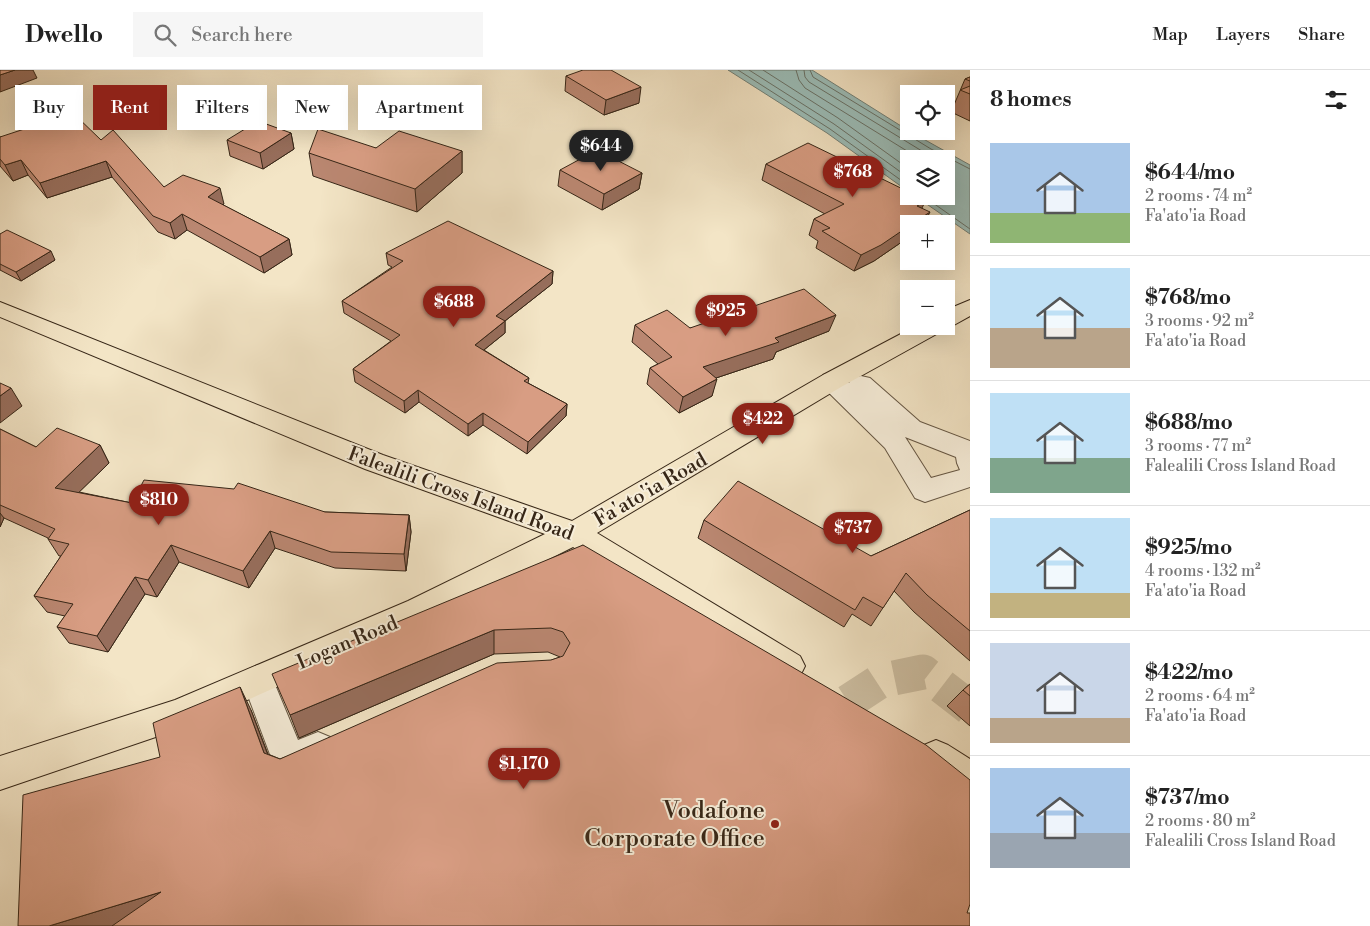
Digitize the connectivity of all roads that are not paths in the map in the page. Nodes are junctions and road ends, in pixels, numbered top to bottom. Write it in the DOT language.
graph roads {
  1 [pos="970,307"];
  2 [pos="0,310"];
  3 [pos="955,315"];
  4 [pos="917,335"];
  5 [pos="840,377"];
  6 [pos="970,463"];
  7 [pos="970,477"];
  8 [pos="574,533"];
  9 [pos="258,680"];
  10 [pos="815,682"];
  11 [pos="343,738"];
  12 [pos="915,744"];
  13 [pos="0,774"];
  14 [pos="970,779"];
  15 [pos="970,908"];
  16 [pos="960,926"];
  1 -- 3 [label="main road"];
  2 -- 8 [label="main road, Falealili Cross Island Road"];
  4 -- 5 [label="main road, Fa'ato'ia Road"];
  5 -- 6 [label="lane"];
  5 -- 7 [label="lane"];
  5 -- 8 [label="main road, Fa'ato'ia Road"];
  8 -- 9 [label="main road, Logan Road"];
  8 -- 10 [label="main road, Falealili Cross Island Road"];
  9 -- 11 [label="lane"];
  9 -- 13 [label="main road, Logan Road"];
  12 -- 14 [label="main road"];
  15 -- 16 [label="lane"];
}
